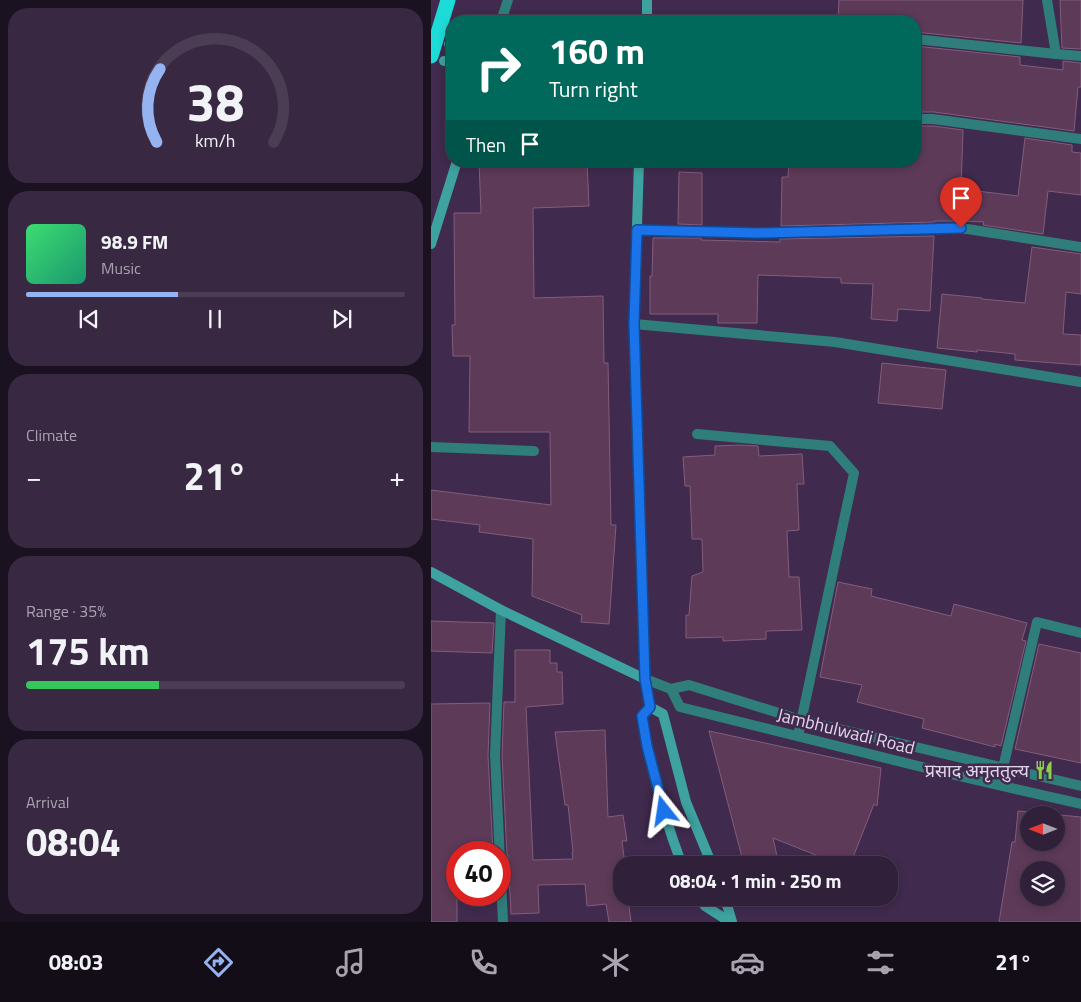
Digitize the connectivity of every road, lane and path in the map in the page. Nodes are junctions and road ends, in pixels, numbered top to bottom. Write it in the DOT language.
graph roads {
  1 [pos="448,0"];
  2 [pos="508,0"];
  3 [pos="647,0"];
  4 [pos="1047,0"];
  5 [pos="447,15"];
  6 [pos="503,15"];
  7 [pos="647,15"];
  8 [pos="446,24"];
  9 [pos="921,39"];
  10 [pos="1056,54"];
  11 [pos="1081,56"];
  12 [pos="443,59"];
  13 [pos="921,119"];
  14 [pos="1081,139"];
  15 [pos="455,167"];
  16 [pos="639,167"];
  17 [pos="637,230"];
  18 [pos="431,244"];
  19 [pos="1081,247"];
  20 [pos="634,324"];
  21 [pos="1081,382"];
  22 [pos="697,434"];
  23 [pos="431,447"];
  24 [pos="534,451"];
  25 [pos="431,572"];
  26 [pos="501,610"];
  27 [pos="1081,633"];
  28 [pos="645,679"];
  29 [pos="671,689"];
  30 [pos="650,707"];
  31 [pos="801,720"];
  32 [pos="798,736"];
  33 [pos="1003,768"];
  34 [pos="999,785"];
  35 [pos="1081,786"];
  36 [pos="1081,804"];
  37 [pos="679,856"];
  38 [pos="708,856"];
  39 [pos="705,906"];
  40 [pos="727,906"];
  41 [pos="503,922"];
  42 [pos="731,922"];
  1 -- 5 [label="highway, bridge"];
  2 -- 6 [label="street"];
  3 -- 7 [label="street"];
  4 -- 10 [label="street"];
  8 -- 12 [label="highway, bridge"];
  9 -- 10 [label="street"];
  10 -- 11 [label="street"];
  13 -- 14 [label="street"];
  15 -- 18 [label="street"];
  16 -- 17 [label="street"];
  17 -- 19 [label="street"];
  17 -- 20 [label="street"];
  20 -- 21 [label="street"];
  20 -- 28 [label="street"];
  22 -- 31 [label="street"];
  23 -- 24 [label="street"];
  25 -- 26 [label="street, Jambhulwadi Road"];
  26 -- 28 [label="street, Jambhulwadi Road"];
  26 -- 41 [label="street"];
  27 -- 33 [label="street"];
  28 -- 29 [label="street, Jambhulwadi Road"];
  28 -- 30 [label="street"];
  29 -- 31 [label="street, Jambhulwadi Road"];
  29 -- 32 [label="street, Jambhulwadi Road"];
  30 -- 37 [label="street"];
  30 -- 38 [label="street"];
  31 -- 32 [label="street"];
  31 -- 33 [label="street, Jambhulwadi Road"];
  32 -- 34 [label="street, Jambhulwadi Road"];
  33 -- 34 [label="street"];
  33 -- 35 [label="street, Jambhulwadi Road"];
  34 -- 36 [label="street, Jambhulwadi Road"];
  39 -- 42 [label="street"];
  40 -- 42 [label="street"];
}
